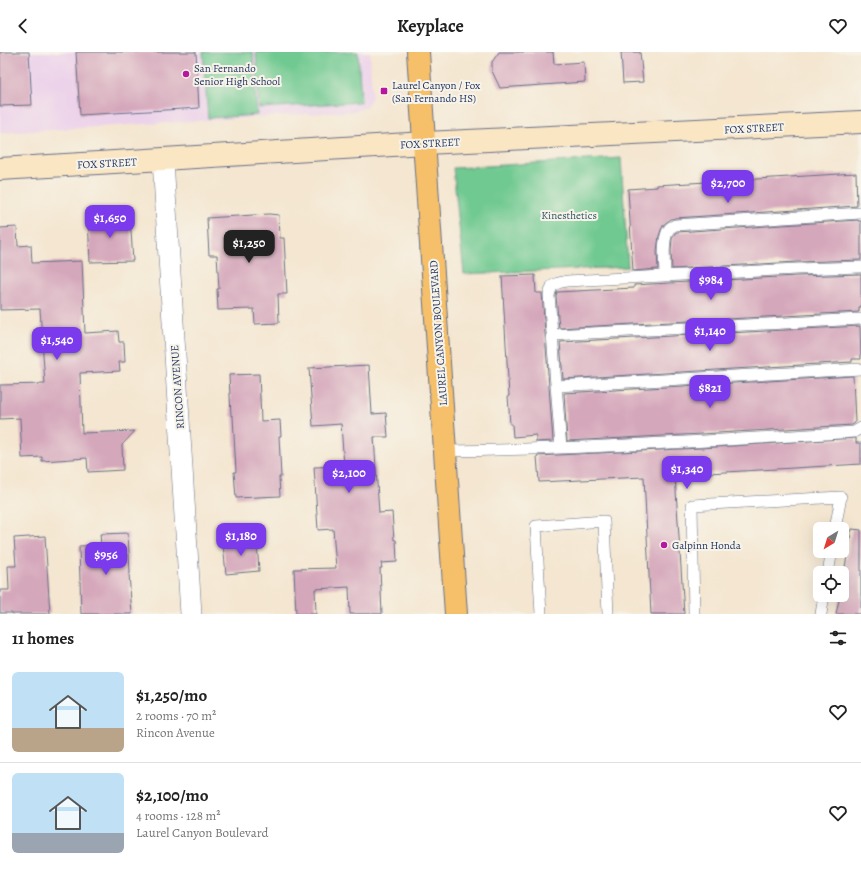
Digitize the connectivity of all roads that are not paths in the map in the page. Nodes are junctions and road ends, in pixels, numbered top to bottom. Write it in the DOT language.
graph roads {
  1 [pos="418,52"];
  2 [pos="861,122"];
  3 [pos="425,143"];
  4 [pos="163,160"];
  5 [pos="0,169"];
  6 [pos="861,213"];
  7 [pos="861,267"];
  8 [pos="665,276"];
  9 [pos="861,319"];
  10 [pos="552,335"];
  11 [pos="861,369"];
  12 [pos="556,386"];
  13 [pos="861,428"];
  14 [pos="561,448"];
  15 [pos="446,452"];
  16 [pos="836,522"];
  17 [pos="823,602"];
  18 [pos="191,614"];
  19 [pos="456,614"];
  20 [pos="541,614"];
  21 [pos="608,614"];
  22 [pos="694,614"];
  23 [pos="821,614"];
  1 -- 3 [label="main road, LAUREL CANYON BOULEVARD"];
  2 -- 3 [label="main road, FOX STREET"];
  3 -- 4 [label="main road, FOX STREET"];
  3 -- 15 [label="main road, LAUREL CANYON BOULEVARD"];
  4 -- 5 [label="main road, FOX STREET"];
  4 -- 18 [label="street, RINCON AVENUE"];
  6 -- 8 [label="lane"];
  7 -- 8 [label="lane"];
  8 -- 10 [label="lane"];
  9 -- 10 [label="lane"];
  10 -- 12 [label="lane"];
  11 -- 12 [label="lane"];
  12 -- 14 [label="lane"];
  13 -- 14 [label="lane"];
  14 -- 15 [label="lane"];
  15 -- 19 [label="main road, LAUREL CANYON BOULEVARD"];
  16 -- 22 [label="lane"];
  17 -- 23 [label="lane"];
  20 -- 21 [label="lane"];
}
